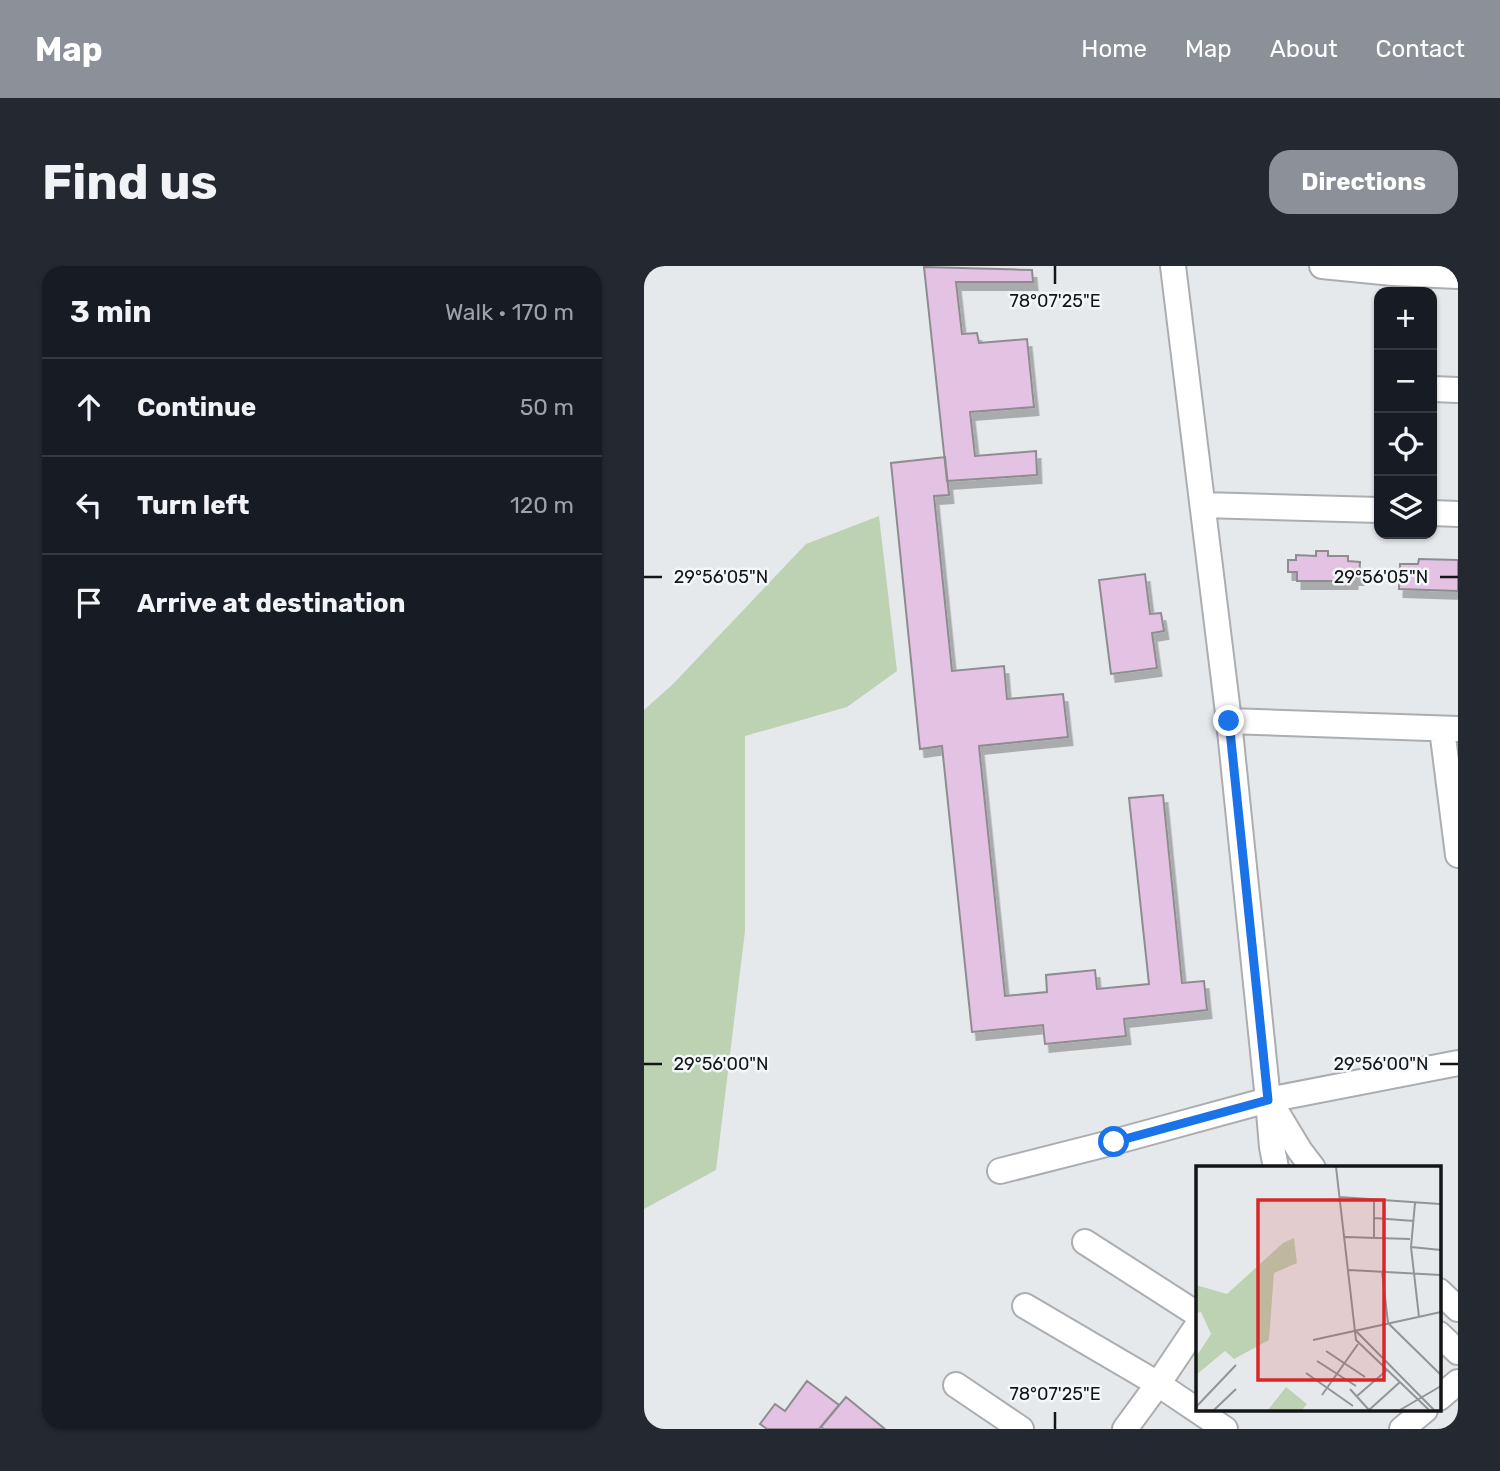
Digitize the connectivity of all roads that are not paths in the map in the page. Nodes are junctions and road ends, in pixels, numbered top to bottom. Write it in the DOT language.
graph roads {
  1 [pos="1173,266"];
  2 [pos="1322,266"];
  3 [pos="1458,276"];
  4 [pos="1393,283"];
  5 [pos="1437,389"];
  6 [pos="1458,390"];
  7 [pos="1203,505"];
  8 [pos="1374,510"];
  9 [pos="1437,513"];
  10 [pos="1458,514"];
  11 [pos="1229,721"];
  12 [pos="1450,729"];
  13 [pos="1458,855"];
  14 [pos="1458,1063"];
  15 [pos="1268,1100"];
  16 [pos="1276,1166"];
  17 [pos="1312,1166"];
  18 [pos="1000,1171"];
  19 [pos="1085,1242"];
  20 [pos="1440,1292"];
  21 [pos="1025,1306"];
  22 [pos="1458,1309"];
  23 [pos="1196,1313"];
  24 [pos="1196,1327"];
  25 [pos="1440,1335"];
  26 [pos="1458,1352"];
  27 [pos="1458,1382"];
  28 [pos="1158,1384"];
  29 [pos="956,1385"];
  30 [pos="1440,1397"];
  31 [pos="1196,1410"];
  32 [pos="1199,1412"];
  33 [pos="1423,1412"];
  34 [pos="1021,1429"];
  35 [pos="1125,1429"];
  36 [pos="1224,1429"];
  37 [pos="1402,1429"];
  1 -- 7 [label="street"];
  2 -- 4 [label="street"];
  3 -- 4 [label="street"];
  5 -- 6 [label="street"];
  7 -- 8 [label="street"];
  7 -- 11 [label="street"];
  9 -- 10 [label="street"];
  11 -- 12 [label="street"];
  11 -- 15 [label="street"];
  12 -- 13 [label="street"];
  14 -- 15 [label="street"];
  15 -- 16 [label="street"];
  15 -- 17 [label="street"];
  15 -- 18 [label="street"];
  19 -- 23 [label="street"];
  20 -- 22 [label="street"];
  21 -- 28 [label="street"];
  24 -- 28 [label="street"];
  25 -- 26 [label="street"];
  27 -- 30 [label="street"];
  28 -- 31 [label="street"];
  28 -- 35 [label="street"];
  29 -- 34 [label="street"];
  32 -- 36 [label="street"];
  33 -- 37 [label="street"];
}
